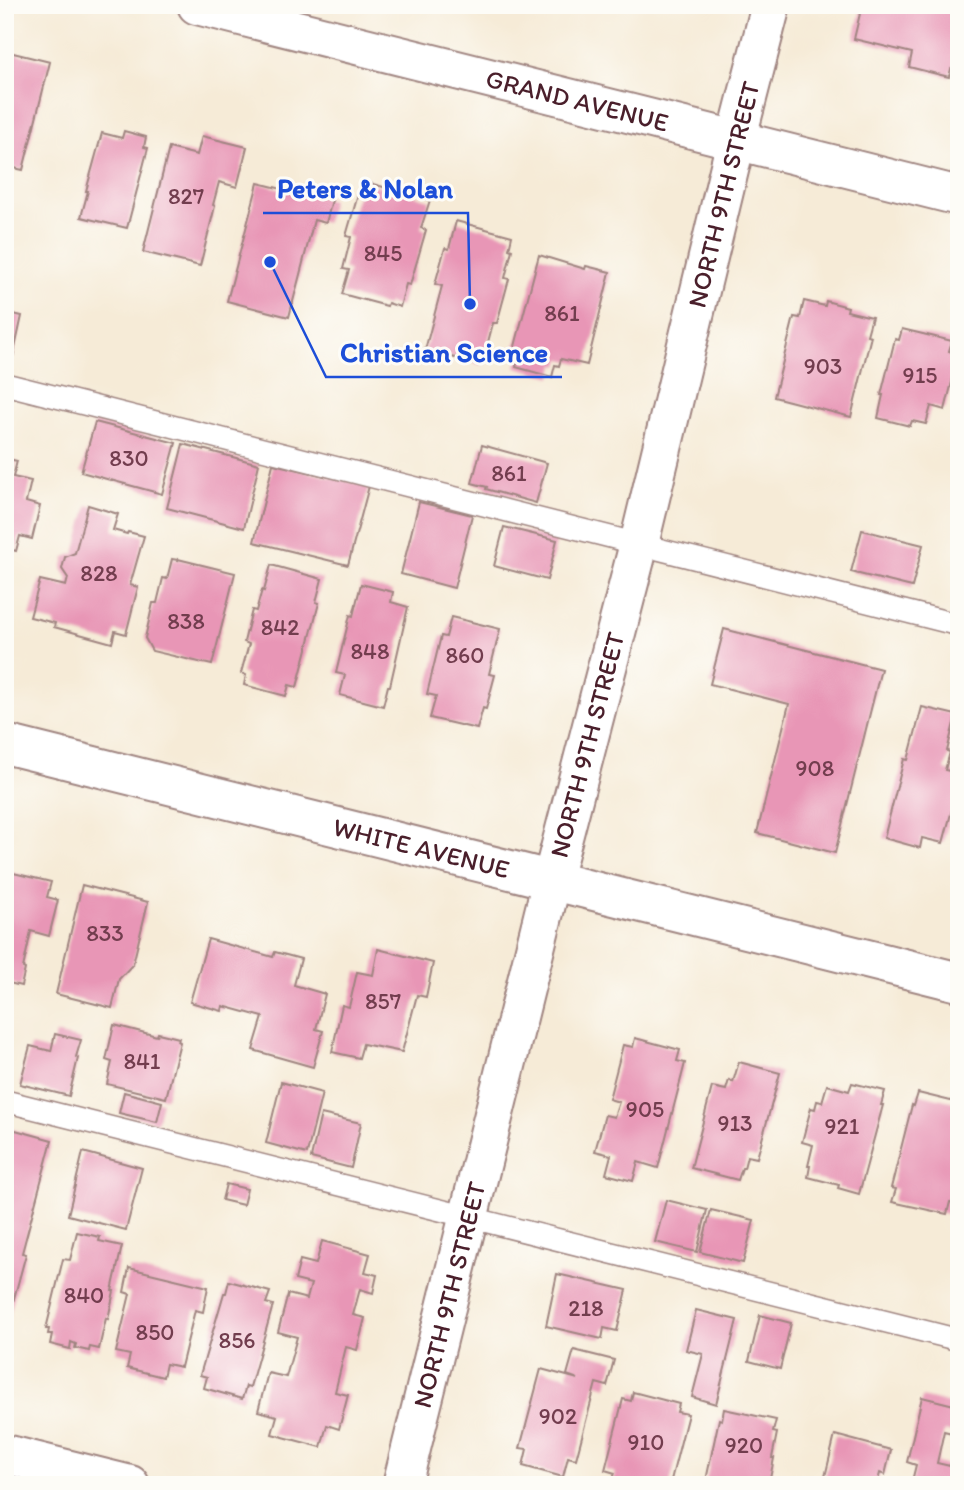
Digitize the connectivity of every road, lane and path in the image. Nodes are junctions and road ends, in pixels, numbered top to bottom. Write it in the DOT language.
graph roads {
  1 [pos="197,5"];
  2 [pos="771,5"];
  3 [pos="736,141"];
  4 [pos="959,196"];
  5 [pos="5,384"];
  6 [pos="639,544"];
  7 [pos="959,625"];
  8 [pos="5,744"];
  9 [pos="552,880"];
  10 [pos="959,982"];
  11 [pos="5,1101"];
  12 [pos="469,1218"];
  13 [pos="959,1340"];
  14 [pos="5,1454"];
  15 [pos="130,1485"];
  16 [pos="402,1485"];
  1 -- 3 [label="street, GRAND AVENUE"];
  2 -- 3 [label="street, NORTH 9TH STREET"];
  3 -- 4 [label="street, GRAND AVENUE"];
  3 -- 6 [label="street, NORTH 9TH STREET"];
  5 -- 6 [label="lane"];
  6 -- 7 [label="lane"];
  6 -- 9 [label="street, NORTH 9TH STREET"];
  8 -- 9 [label="street, WHITE AVENUE"];
  9 -- 10 [label="street, WHITE AVENUE"];
  9 -- 12 [label="street, NORTH 9TH STREET"];
  11 -- 12 [label="lane"];
  12 -- 13 [label="lane"];
  12 -- 16 [label="street, NORTH 9TH STREET"];
  14 -- 15 [label="street"];
}
